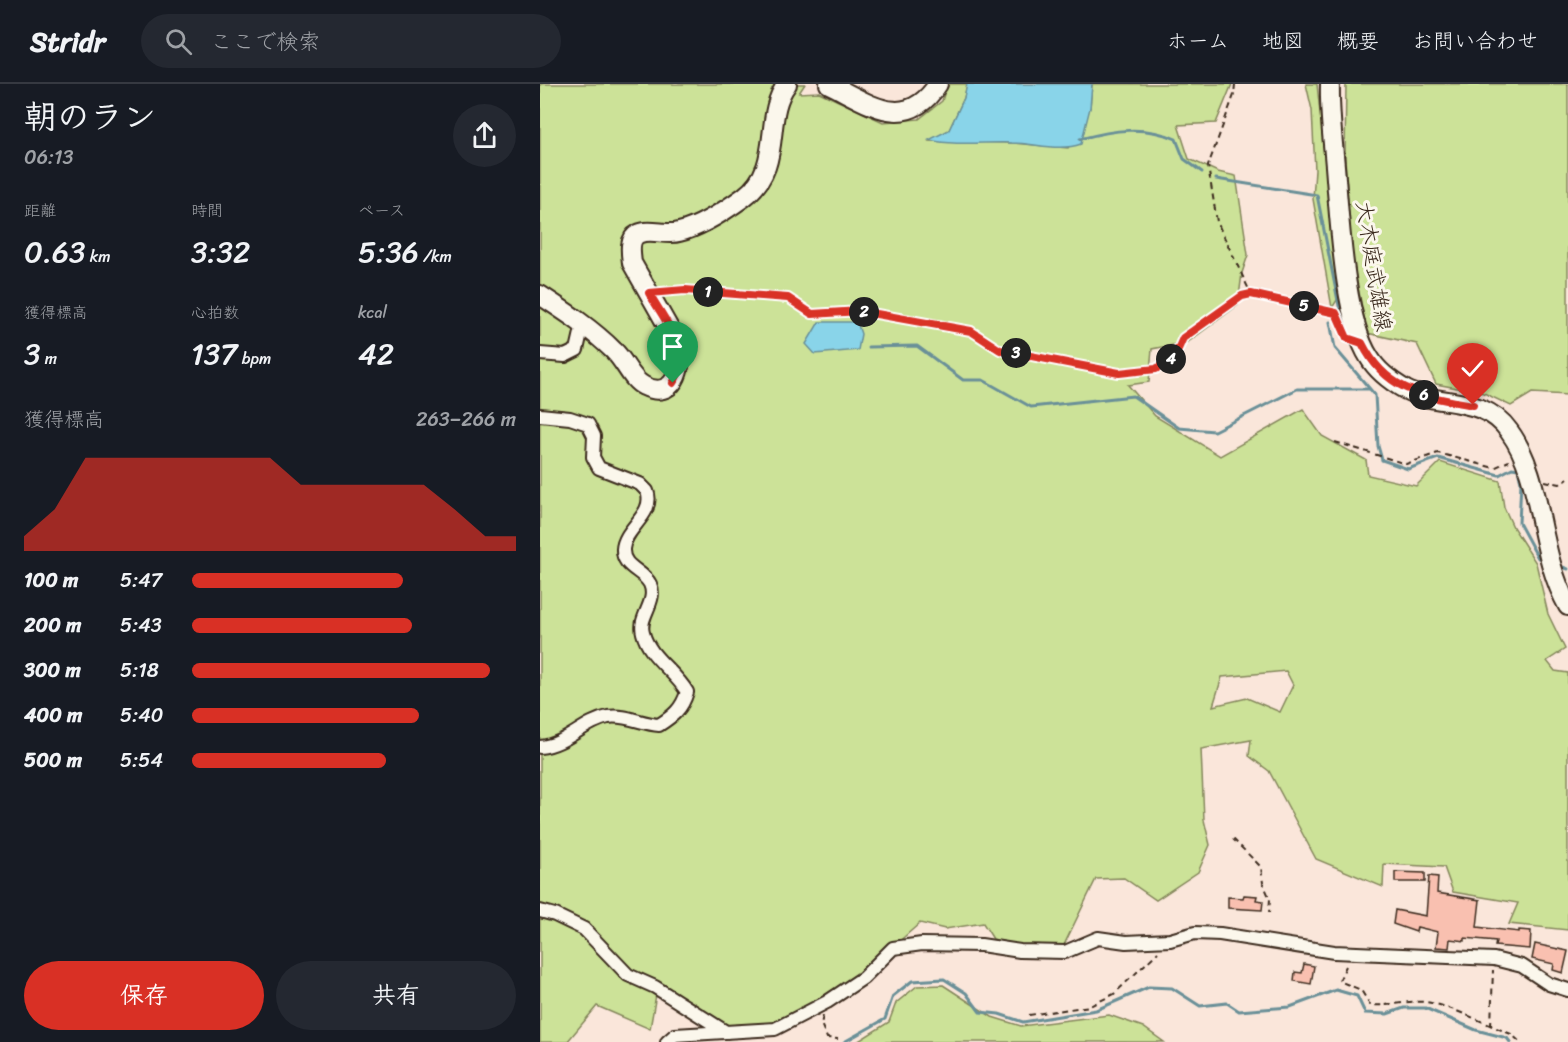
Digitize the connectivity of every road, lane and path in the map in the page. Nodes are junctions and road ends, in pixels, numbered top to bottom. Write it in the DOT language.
graph roads {
  1 [pos="787,84"];
  2 [pos="829,84"];
  3 [pos="938,84"];
  4 [pos="1235,84"];
  5 [pos="1330,84"];
  6 [pos="649,293"];
  7 [pos="1251,294"];
  8 [pos="540,295"];
  9 [pos="1340,321"];
  10 [pos="583,324"];
  11 [pos="540,354"];
  12 [pos="540,415"];
  13 [pos="1335,442"];
  14 [pos="1521,448"];
  15 [pos="1530,478"];
  16 [pos="1568,478"];
  17 [pos="1568,606"];
  18 [pos="540,747"];
  19 [pos="1233,839"];
  20 [pos="540,911"];
  21 [pos="1269,914"];
  22 [pos="1170,940"];
  23 [pos="1494,958"];
  24 [pos="1346,966"];
  25 [pos="1568,990"];
  26 [pos="827,1002"];
  27 [pos="1029,1015"];
  28 [pos="1491,1026"];
  29 [pos="726,1032"];
  30 [pos="838,1039"];
  31 [pos="667,1042"];
  32 [pos="1520,1042"];
  1 -- 6 [label="main road"];
  2 -- 3 [label="main road"];
  4 -- 7 [label="path"];
  5 -- 14 [label="main road, 大木庭武雄線"];
  6 -- 7 [label="path"];
  6 -- 10 [label="main road"];
  7 -- 9 [label="path"];
  8 -- 10 [label="main road"];
  10 -- 11 [label="street"];
  12 -- 18 [label="street"];
  13 -- 14 [label="path"];
  14 -- 15 [label="main road, 大木庭武雄線"];
  15 -- 16 [label="path"];
  15 -- 17 [label="main road, 大木庭武雄線"];
  19 -- 21 [label="path"];
  20 -- 29 [label="street"];
  22 -- 23 [label="street"];
  22 -- 26 [label="street"];
  22 -- 27 [label="path"];
  23 -- 25 [label="street"];
  23 -- 28 [label="path"];
  24 -- 28 [label="path"];
  26 -- 29 [label="street"];
  26 -- 30 [label="path"];
  28 -- 32 [label="path"];
  29 -- 31 [label="street"];
}
